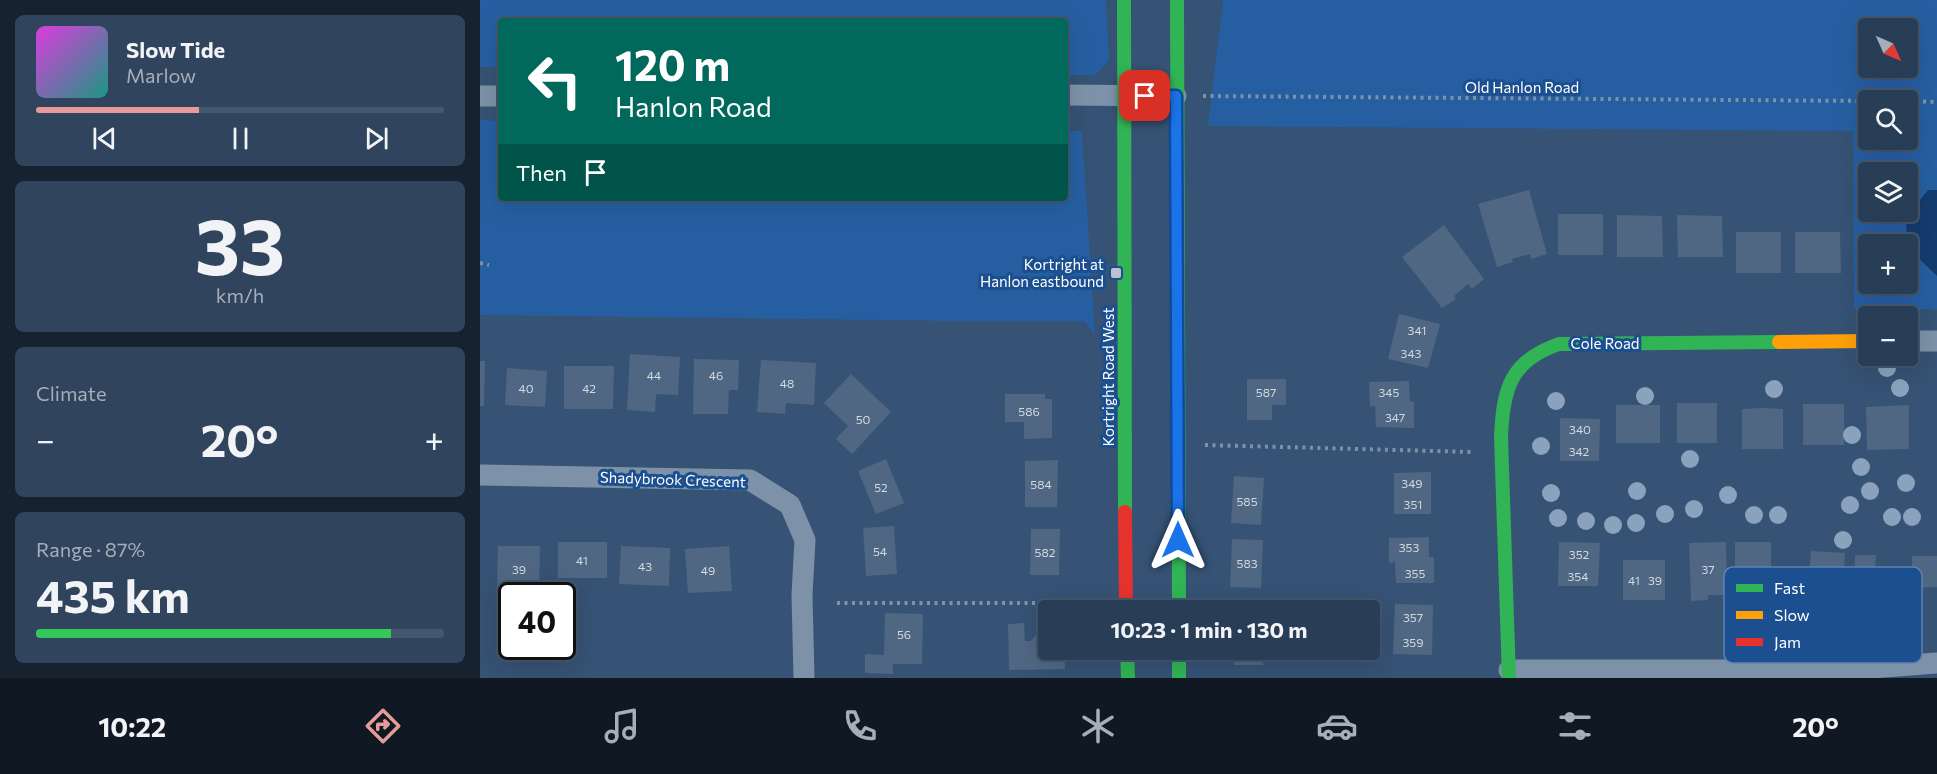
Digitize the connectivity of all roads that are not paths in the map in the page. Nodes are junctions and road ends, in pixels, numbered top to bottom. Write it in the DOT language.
graph roads {
  1 [pos="1124,0"];
  2 [pos="1177,0"];
  3 [pos="1068,95"];
  4 [pos="1123,95"];
  5 [pos="480,96"];
  6 [pos="498,96"];
  7 [pos="1176,96"];
  8 [pos="1858,341"];
  9 [pos="1918,341"];
  10 [pos="1937,341"];
  11 [pos="480,475"];
  12 [pos="1126,600"];
  13 [pos="1179,600"];
  14 [pos="1127,660"];
  15 [pos="1179,660"];
  16 [pos="1937,663"];
  17 [pos="1509,674"];
  18 [pos="804,678"];
  19 [pos="1128,678"];
  20 [pos="1179,678"];
  1 -- 4 [label="street, Kortright Road West"];
  2 -- 7 [label="street"];
  3 -- 4 [label="street"];
  4 -- 7 [label="street"];
  4 -- 12 [label="street, Kortright Road West"];
  5 -- 6 [label="street"];
  7 -- 13 [label="street"];
  8 -- 17 [label="street, Cole Road"];
  9 -- 10 [label="street"];
  11 -- 18 [label="street, Shadybrook Crescent"];
  14 -- 19 [label="street"];
  15 -- 20 [label="street"];
  16 -- 17 [label="street"];
}
